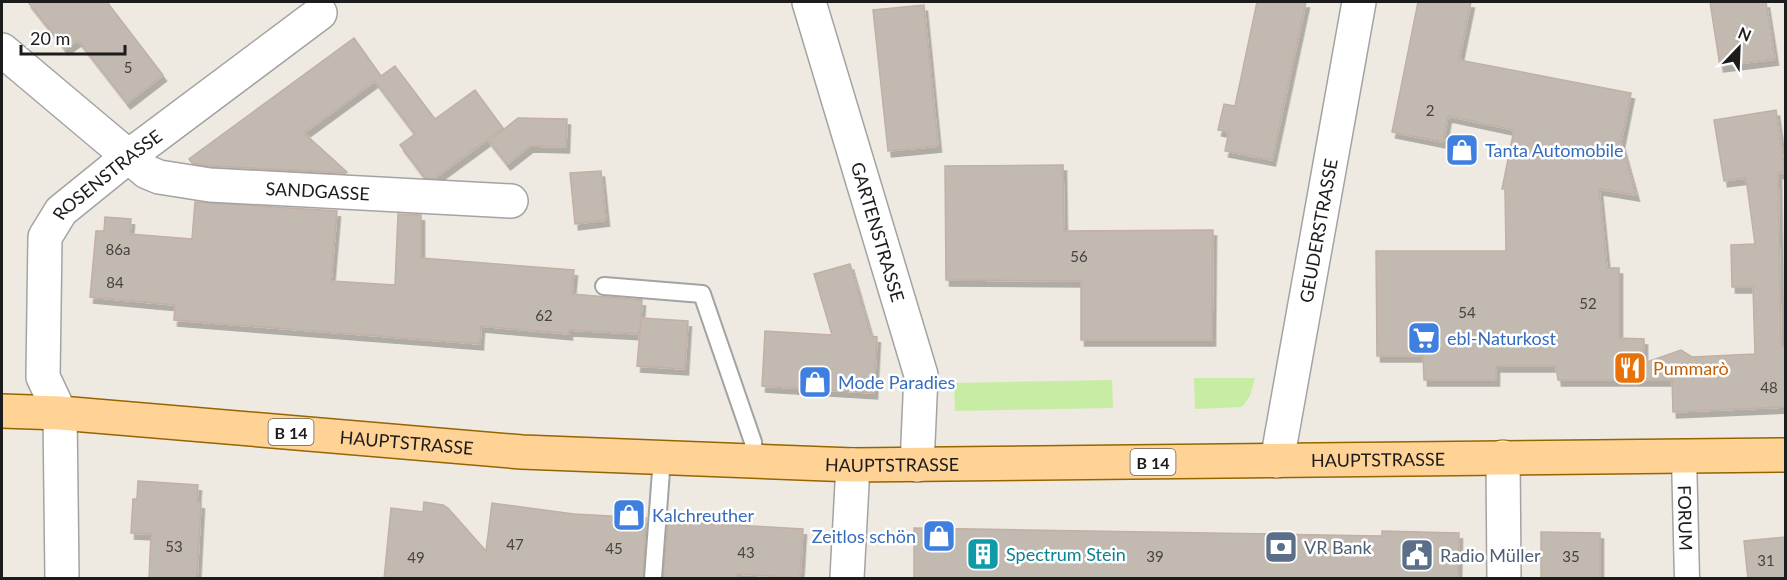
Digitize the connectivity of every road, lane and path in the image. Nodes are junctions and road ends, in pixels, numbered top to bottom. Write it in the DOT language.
graph roads {
  1 [pos="809,2"];
  2 [pos="1359,2"];
  3 [pos="320,14"];
  4 [pos="2,50"];
  5 [pos="129,156"];
  6 [pos="511,201"];
  7 [pos="604,286"];
  8 [pos="2,411"];
  9 [pos="60,413"];
  10 [pos="1785,455"];
  11 [pos="1684,456"];
  12 [pos="1503,457"];
  13 [pos="662,458"];
  14 [pos="1277,460"];
  15 [pos="754,462"];
  16 [pos="853,465"];
  17 [pos="917,465"];
  18 [pos="62,579"];
  19 [pos="653,579"];
  20 [pos="847,579"];
  21 [pos="1504,579"];
  22 [pos="1687,579"];
  1 -- 17 [label="street, GARTENSTRASSE"];
  2 -- 14 [label="street, GEUDERSTRASSE"];
  3 -- 5 [label="street, ROSENSTRASSE"];
  4 -- 5 [label="street, SANDGASSE"];
  5 -- 6 [label="street, SANDGASSE"];
  5 -- 9 [label="street, ROSENSTRASSE"];
  7 -- 15 [label="lane"];
  8 -- 9 [label="main road, HAUPTSTRASSE / B 14"];
  9 -- 13 [label="main road, HAUPTSTRASSE / B 14"];
  9 -- 18 [label="street"];
  10 -- 11 [label="main road, HAUPTSTRASSE / B 14"];
  11 -- 12 [label="main road, HAUPTSTRASSE / B 14"];
  11 -- 22 [label="street, FORUM"];
  12 -- 14 [label="main road, HAUPTSTRASSE / B 14"];
  12 -- 21 [label="street"];
  13 -- 15 [label="main road, HAUPTSTRASSE / B 14"];
  13 -- 19 [label="lane"];
  14 -- 17 [label="main road, HAUPTSTRASSE / B 14"];
  15 -- 16 [label="main road, HAUPTSTRASSE / B 14"];
  16 -- 17 [label="main road, HAUPTSTRASSE / B 14"];
  16 -- 20 [label="street"];
}
